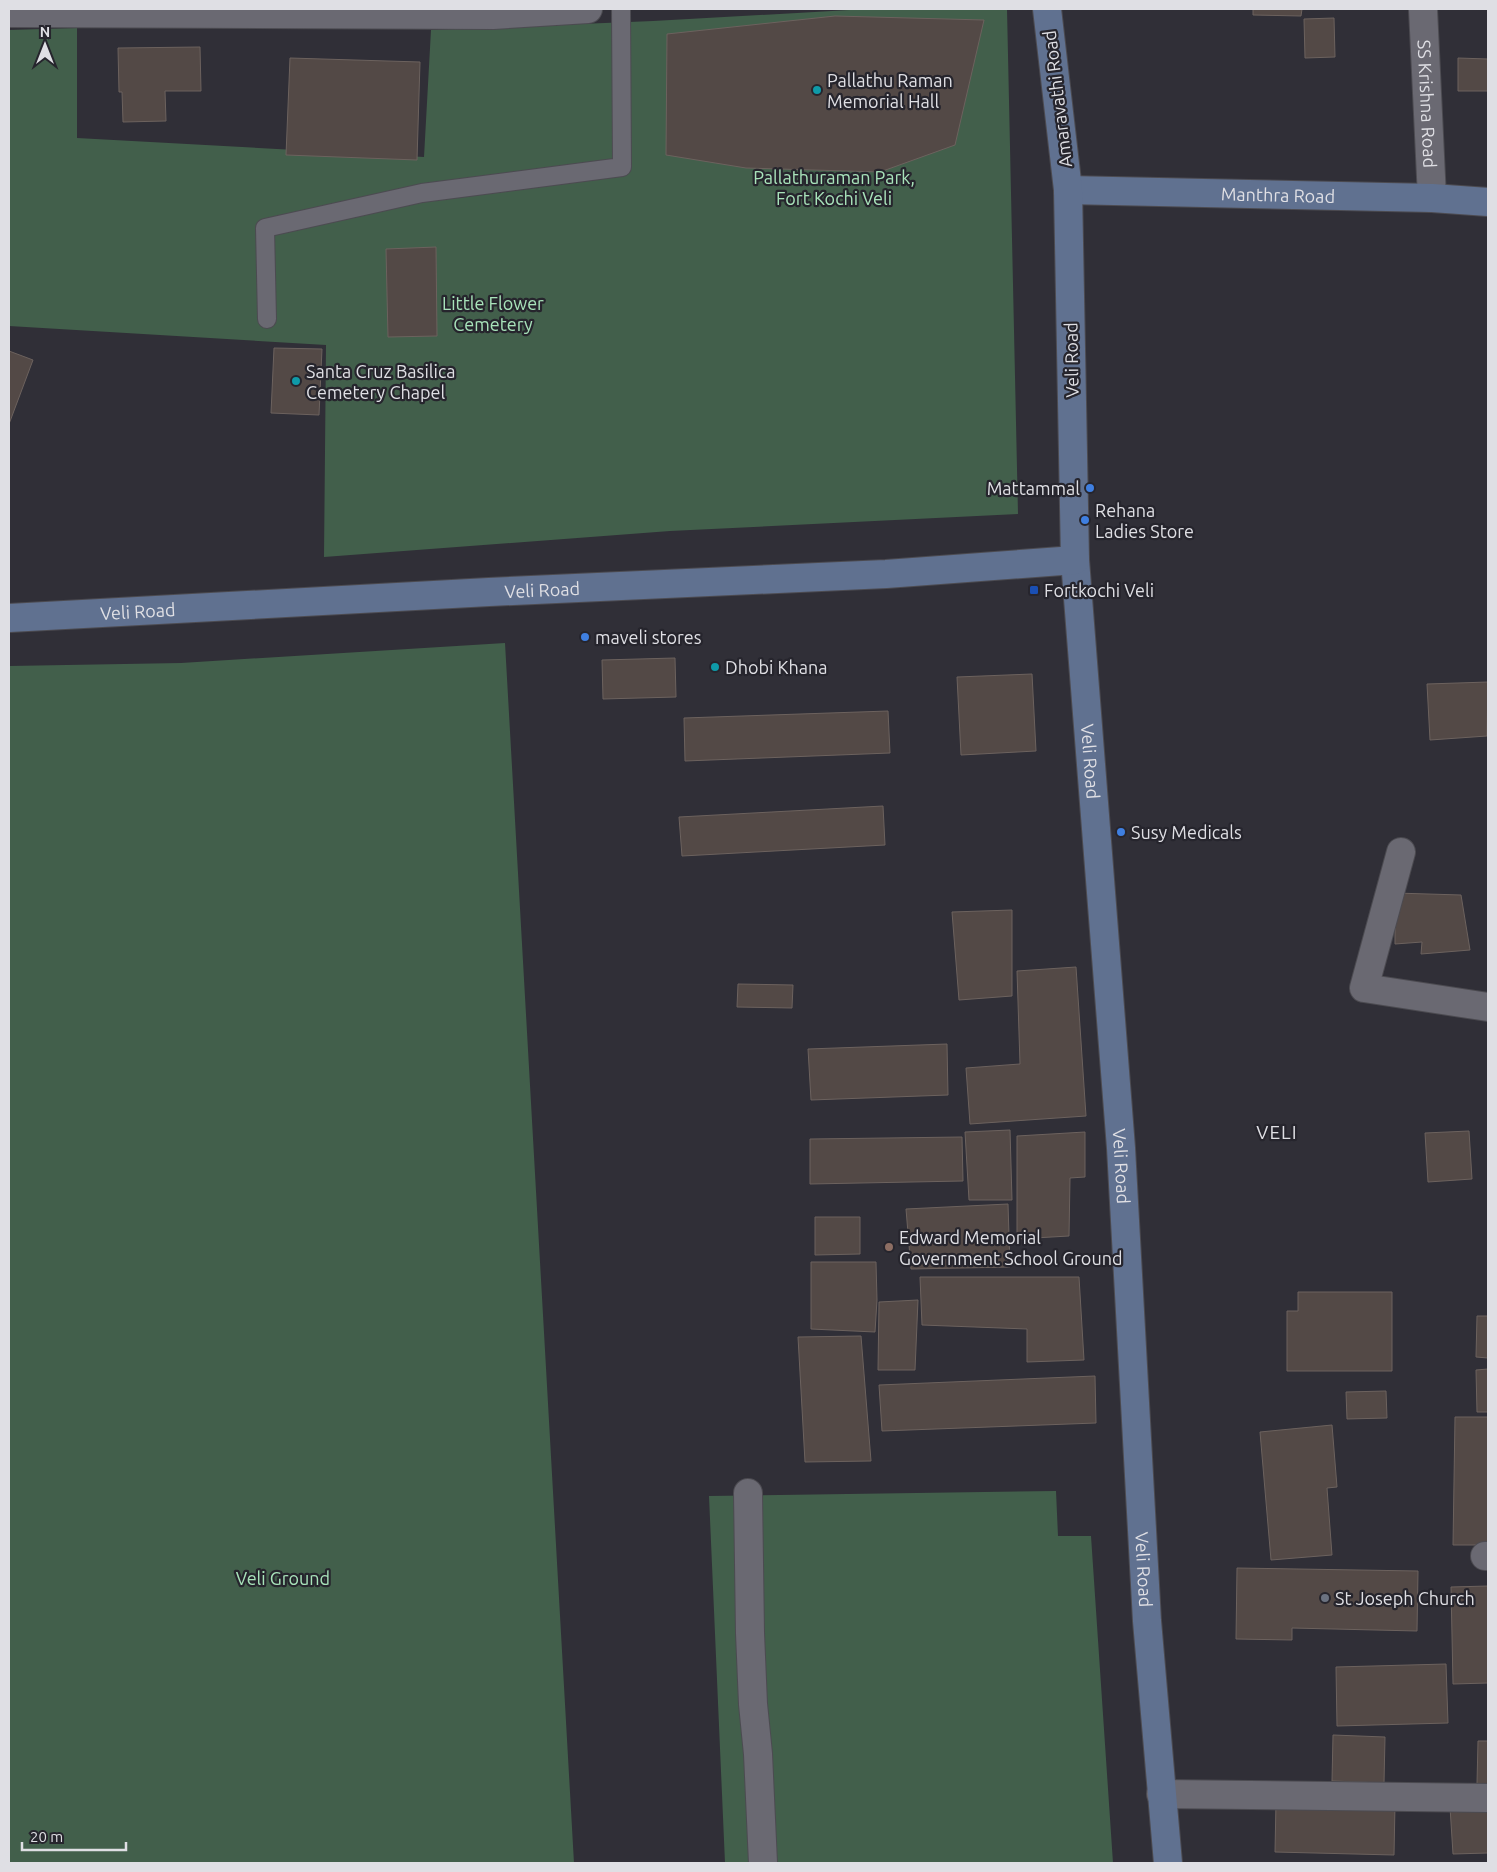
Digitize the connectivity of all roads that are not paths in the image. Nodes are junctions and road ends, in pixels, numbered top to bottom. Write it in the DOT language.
graph roads {
  1 [pos="588,9"];
  2 [pos="621,9"];
  3 [pos="1047,9"];
  4 [pos="1423,9"];
  5 [pos="493,12"];
  6 [pos="9,13"];
  7 [pos="1068,190"];
  8 [pos="1432,198"];
  9 [pos="1488,202"];
  10 [pos="267,319"];
  11 [pos="1075,560"];
  12 [pos="9,618"];
  13 [pos="1401,852"];
  14 [pos="1488,1007"];
  15 [pos="748,1494"];
  16 [pos="1162,1794"];
  17 [pos="1488,1798"];
  18 [pos="762,1863"];
  19 [pos="1168,1863"];
  1 -- 5 [label="street"];
  2 -- 10 [label="lane"];
  3 -- 7 [label="main road, Amaravathi Road"];
  4 -- 8 [label="street, SS Krishna Road"];
  5 -- 6 [label="street"];
  7 -- 8 [label="main road, Manthra Road"];
  7 -- 11 [label="main road, Veli Road"];
  8 -- 9 [label="main road, Manthra Road"];
  11 -- 12 [label="main road, Veli Road"];
  11 -- 16 [label="main road, Veli Road"];
  13 -- 14 [label="street"];
  15 -- 18 [label="street"];
  16 -- 17 [label="street"];
  16 -- 19 [label="main road, Veli Road"];
}
